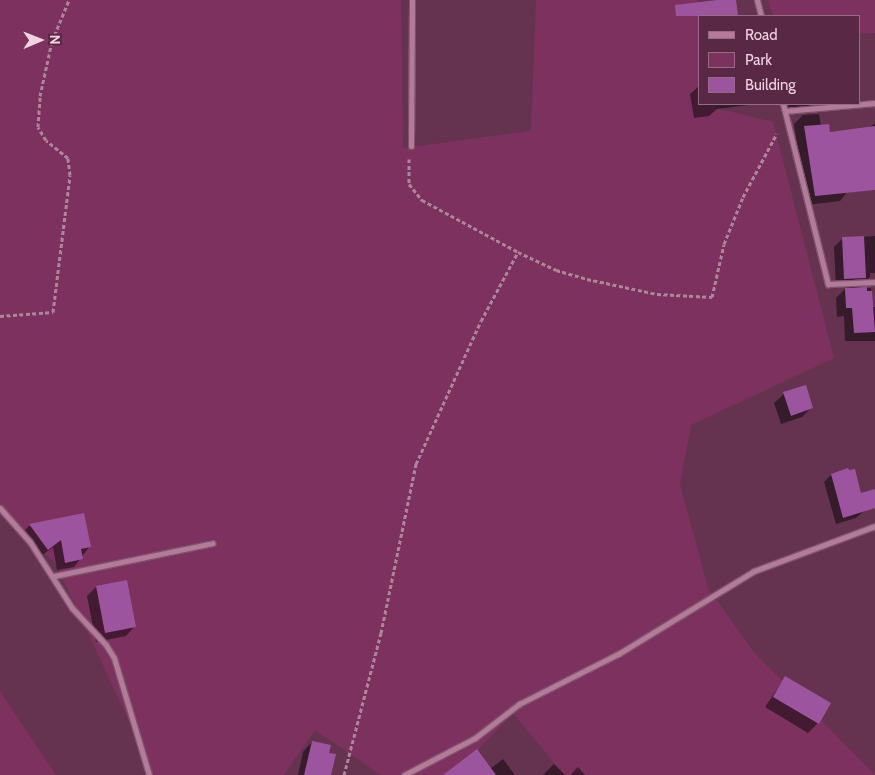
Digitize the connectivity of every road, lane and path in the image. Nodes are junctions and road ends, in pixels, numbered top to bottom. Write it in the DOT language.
graph roads {
  1 [pos="69,0"];
  2 [pos="412,0"];
  3 [pos="757,0"];
  4 [pos="761,15"];
  5 [pos="875,103"];
  6 [pos="860,104"];
  7 [pos="783,105"];
  8 [pos="852,105"];
  9 [pos="785,111"];
  10 [pos="411,146"];
  11 [pos="518,252"];
  12 [pos="875,282"];
  13 [pos="0,316"];
  14 [pos="0,508"];
  15 [pos="875,526"];
  16 [pos="214,544"];
  17 [pos="54,576"];
  18 [pos="149,775"];
  19 [pos="344,775"];
  20 [pos="404,775"];
  1 -- 13 [label="path"];
  2 -- 10 [label="street"];
  3 -- 4 [label="street"];
  5 -- 6 [label="street"];
  7 -- 9 [label="street"];
  8 -- 9 [label="street"];
  9 -- 11 [label="path"];
  9 -- 12 [label="street"];
  10 -- 11 [label="path"];
  11 -- 19 [label="path"];
  14 -- 17 [label="street"];
  15 -- 20 [label="street"];
  16 -- 17 [label="street"];
  17 -- 18 [label="street"];
}
